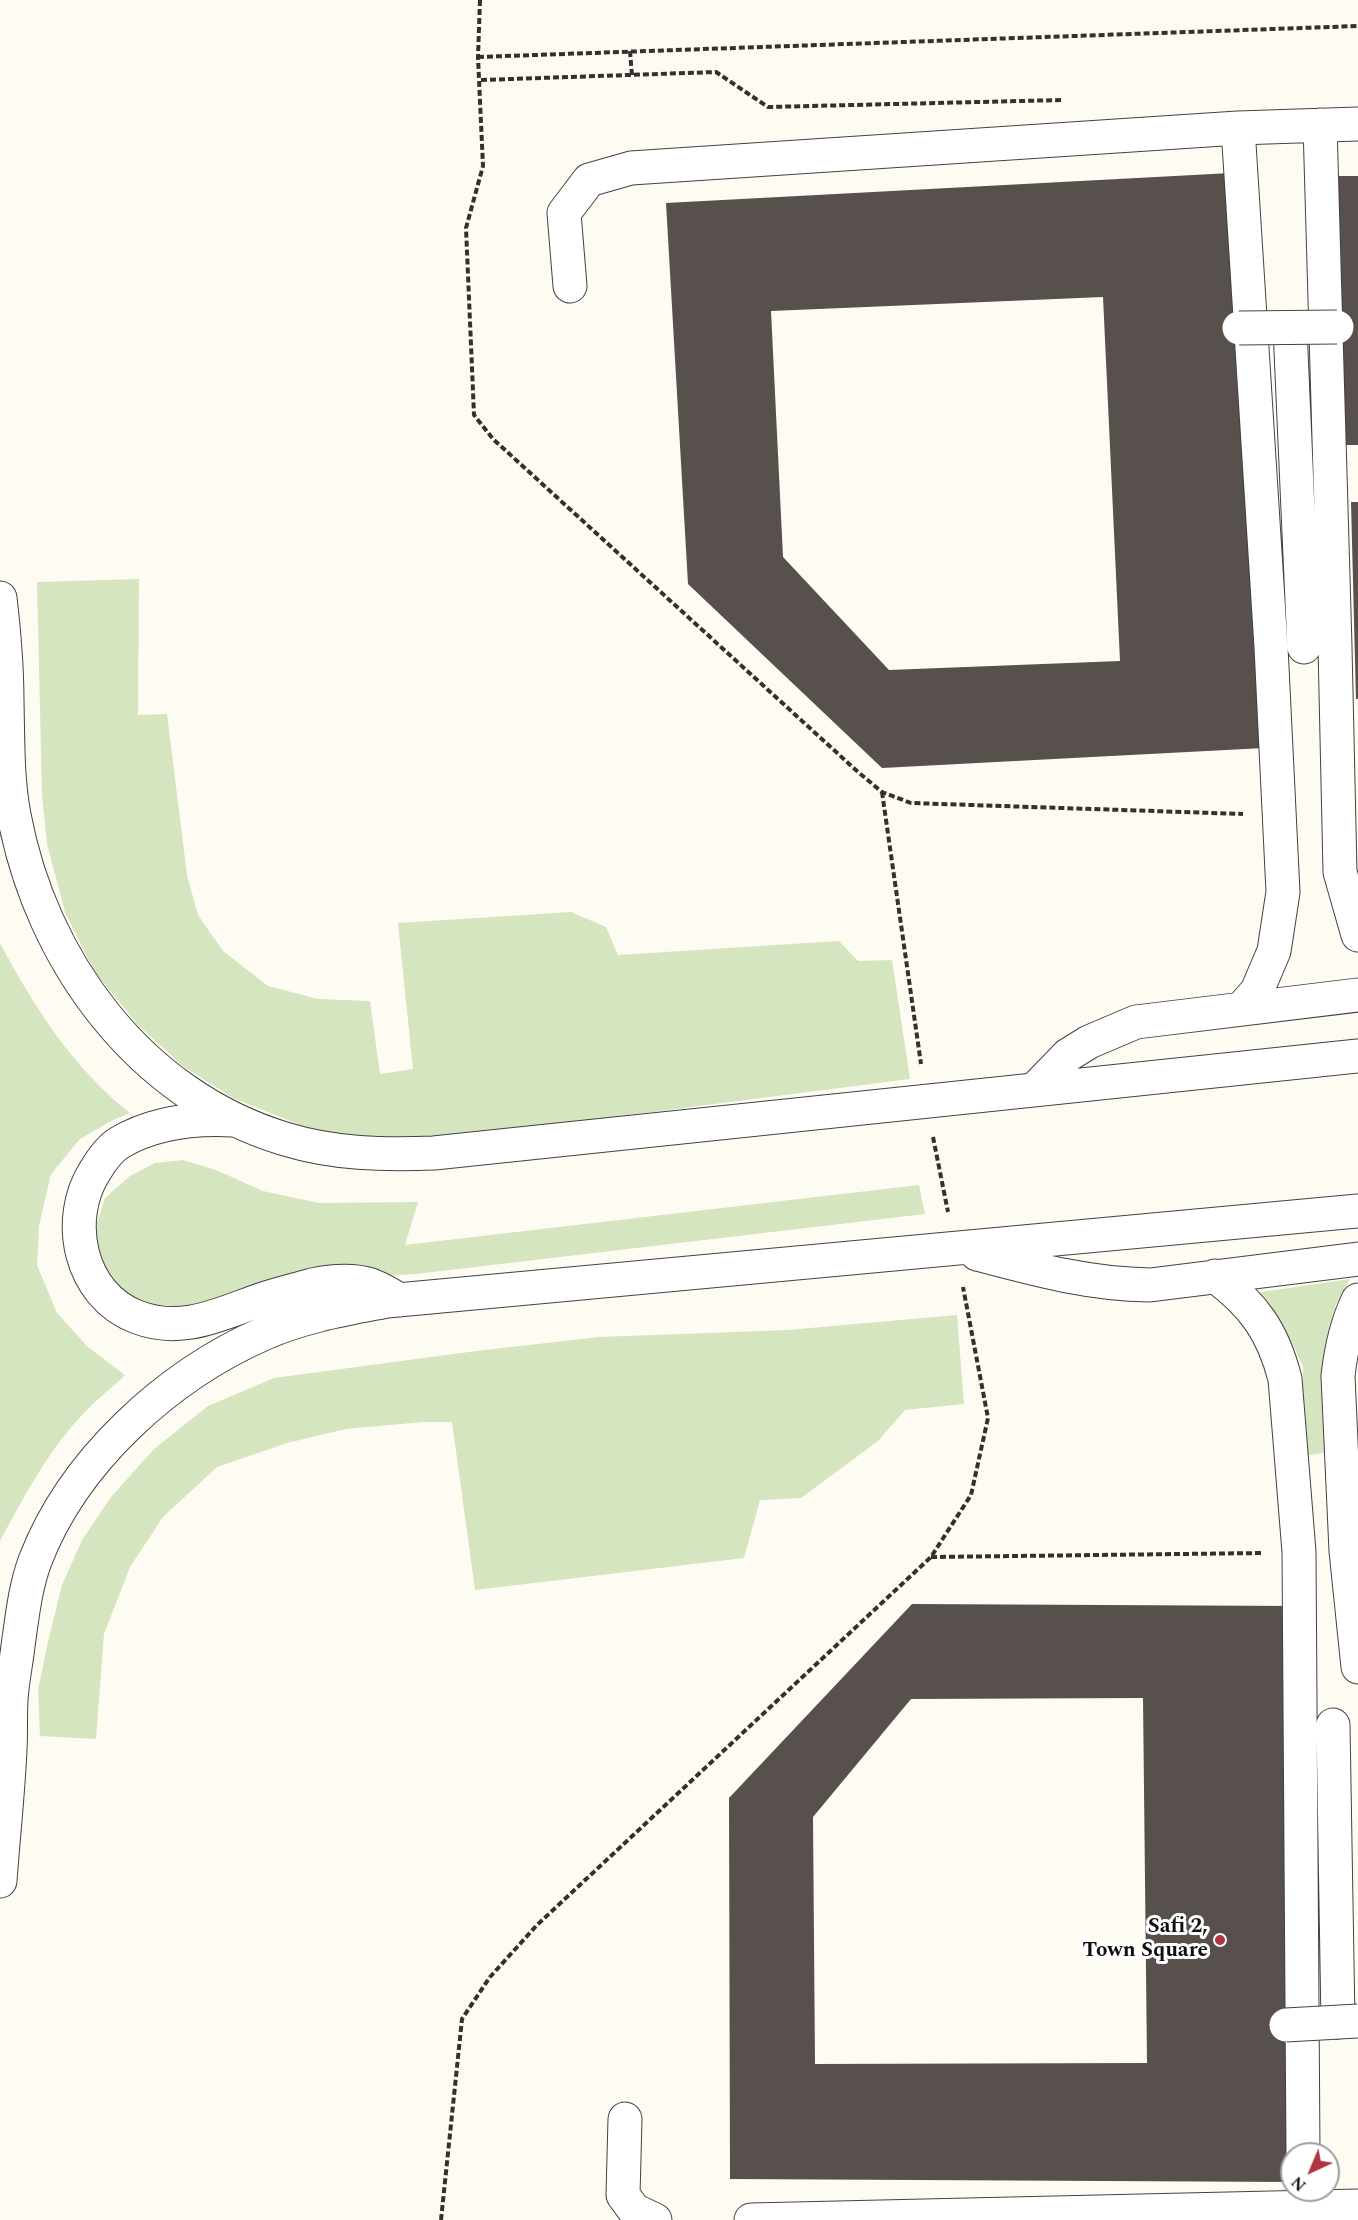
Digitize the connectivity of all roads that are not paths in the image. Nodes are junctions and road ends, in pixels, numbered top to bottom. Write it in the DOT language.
graph roads {
  1 [pos="1358,124"];
  2 [pos="1320,125"];
  3 [pos="1238,128"];
  4 [pos="570,286"];
  5 [pos="1336,327"];
  6 [pos="1239,328"];
  7 [pos="1290,328"];
  8 [pos="0,598"];
  9 [pos="1271,647"];
  10 [pos="1320,647"];
  11 [pos="1358,935"];
  12 [pos="1358,995"];
  13 [pos="1242,1008"];
  14 [pos="1358,1056"];
  15 [pos="1034,1090"];
  16 [pos="238,1121"];
  17 [pos="1358,1211"];
  18 [pos="955,1248"];
  19 [pos="1358,1259"];
  20 [pos="1215,1276"];
  21 [pos="399,1300"];
  22 [pos="1358,1300"];
  23 [pos="1358,1667"];
  24 [pos="1346,1724"];
  25 [pos="1300,1726"];
  26 [pos="0,1881"];
  27 [pos="1348,2021"];
  28 [pos="1286,2025"];
  29 [pos="626,2119"];
  30 [pos="1303,2142"];
  31 [pos="1280,2199"];
  32 [pos="1330,2202"];
  33 [pos="1358,2206"];
  34 [pos="655,2220"];
  35 [pos="751,2220"];
  1 -- 2 [label="street"];
  2 -- 3 [label="street"];
  2 -- 10 [label="street"];
  3 -- 4 [label="street"];
  3 -- 9 [label="street"];
  5 -- 7 [label="street, bridge"];
  6 -- 7 [label="street, bridge"];
  7 -- 10 [label="street"];
  8 -- 16 [label="street"];
  9 -- 10 [label="street"];
  9 -- 13 [label="street"];
  10 -- 11 [label="street"];
  12 -- 13 [label="street"];
  13 -- 15 [label="street"];
  14 -- 15 [label="street"];
  15 -- 16 [label="street"];
  16 -- 21 [label="street"];
  17 -- 18 [label="street"];
  18 -- 20 [label="street"];
  18 -- 21 [label="street"];
  19 -- 20 [label="street"];
  20 -- 25 [label="street"];
  21 -- 26 [label="street"];
  22 -- 23 [label="street"];
  24 -- 25 [label="street"];
  24 -- 27 [label="street"];
  25 -- 30 [label="street"];
  27 -- 28 [label="street, bridge"];
  29 -- 34 [label="street"];
  31 -- 35 [label="street"];
  32 -- 33 [label="street"];
}
